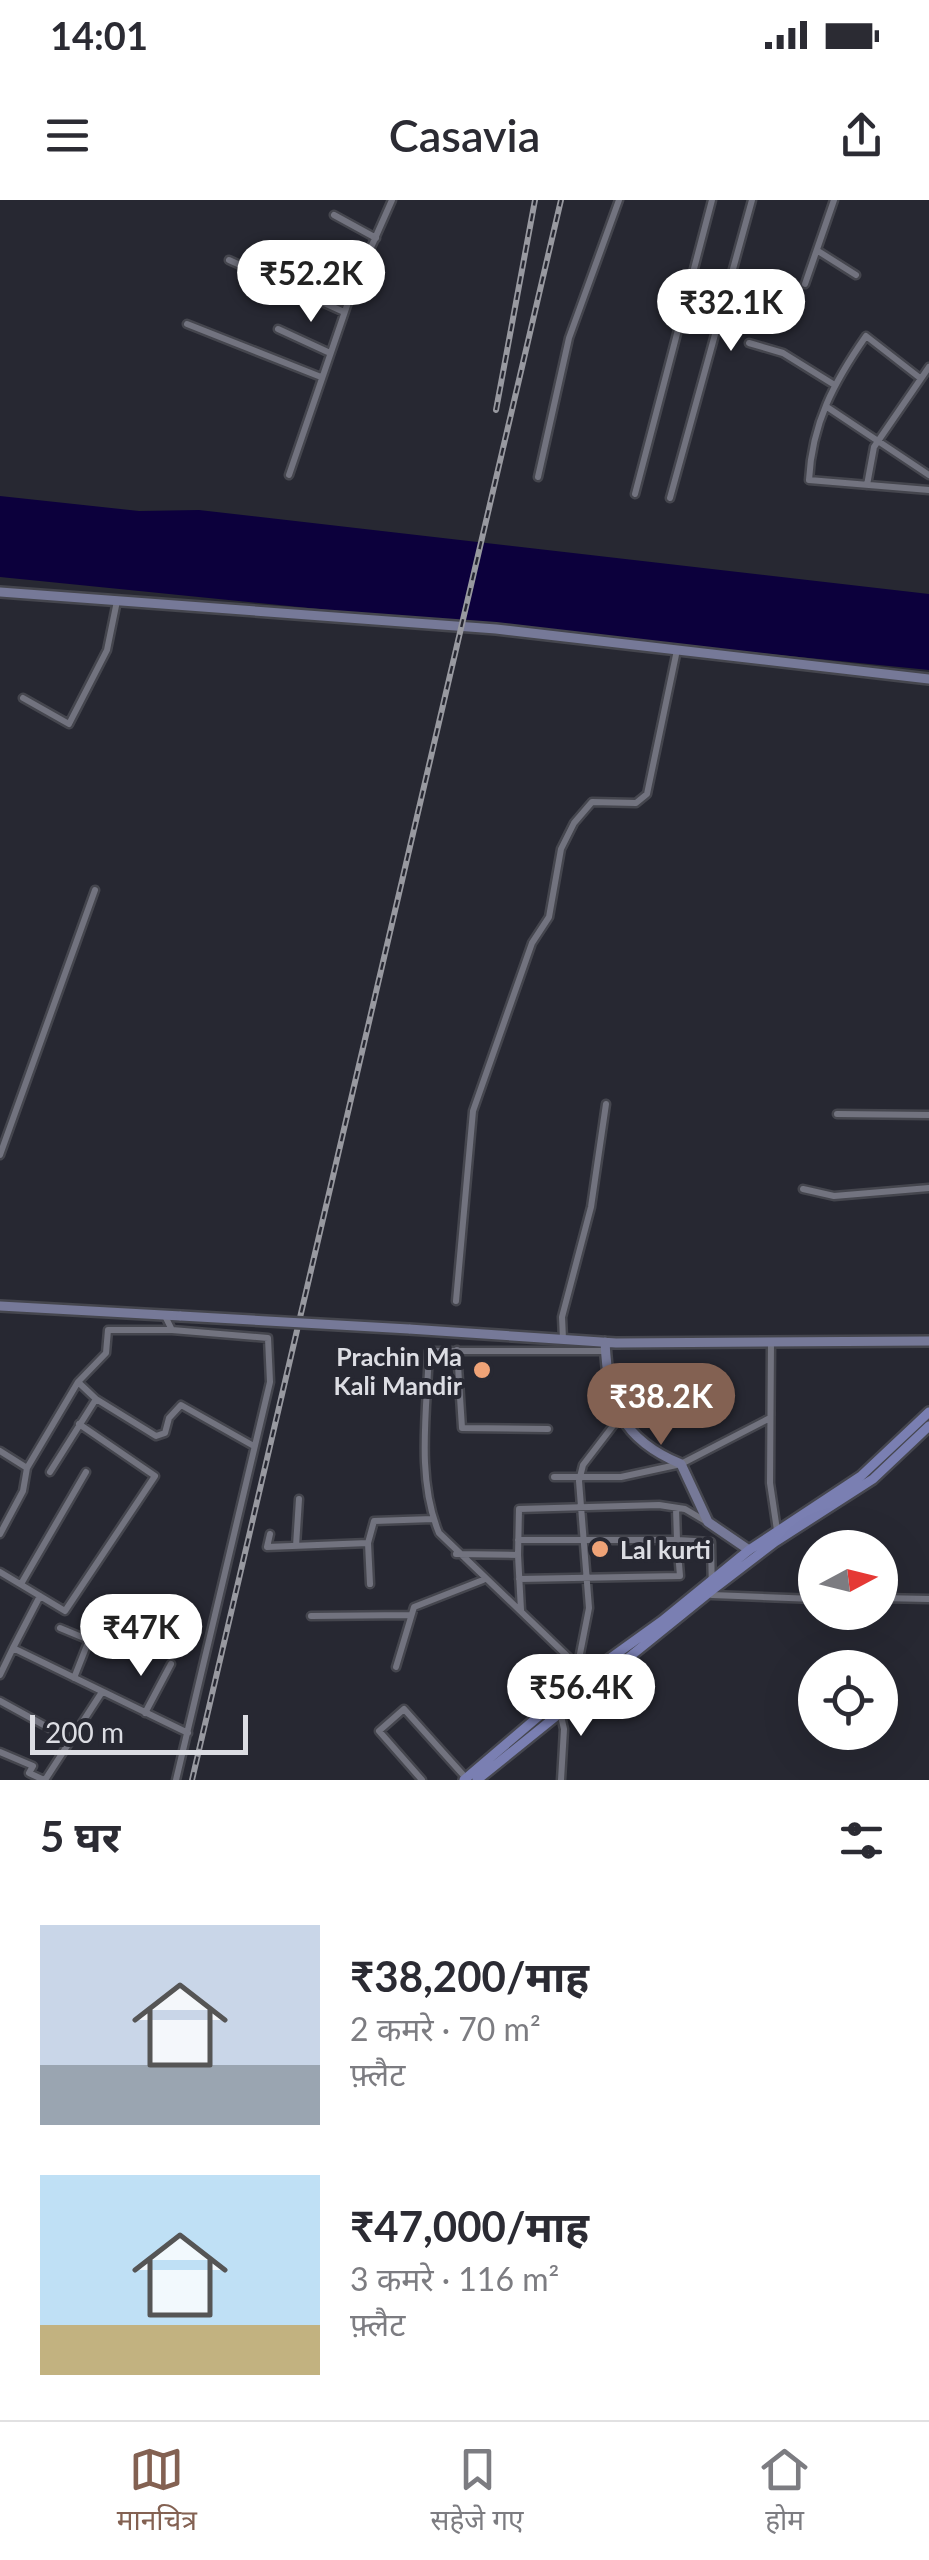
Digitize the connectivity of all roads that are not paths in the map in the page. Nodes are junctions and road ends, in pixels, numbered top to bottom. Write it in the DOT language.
graph roads {
  1 [pos="391,200"];
  2 [pos="619,200"];
  3 [pos="712,200"];
  4 [pos="752,200"];
  5 [pos="834,200"];
  6 [pos="334,216"];
  7 [pos="376,238"];
  8 [pos="818,251"];
  9 [pos="273,252"];
  10 [pos="229,260"];
  11 [pos="856,274"];
  12 [pos="805,284"];
  13 [pos="354,288"];
  14 [pos="344,312"];
  15 [pos="187,324"];
  16 [pos="278,329"];
  17 [pos="749,343"];
  18 [pos="330,353"];
  19 [pos="929,367"];
  20 [pos="321,377"];
  21 [pos="920,378"];
  22 [pos="833,384"];
  23 [pos="827,406"];
  24 [pos="878,440"];
  25 [pos="289,475"];
  26 [pos="929,475"];
  27 [pos="538,477"];
  28 [pos="866,485"];
  29 [pos="929,490"];
  30 [pos="636,494"];
  31 [pos="670,498"];
  32 [pos="0,592"];
  33 [pos="117,601"];
  34 [pos="677,650"];
  35 [pos="929,679"];
  36 [pos="23,698"];
  37 [pos="95,890"];
  38 [pos="606,1104"];
  39 [pos="838,1114"];
  40 [pos="929,1115"];
  41 [pos="0,1155"];
  42 [pos="803,1189"];
  43 [pos="928,1190"];
  44 [pos="456,1301"];
  45 [pos="0,1306"];
  46 [pos="164,1315"];
  47 [pos="172,1330"];
  48 [pos="563,1339"];
  49 [pos="929,1340"];
  50 [pos="770,1342"];
  51 [pos="605,1347"];
  52 [pos="457,1350"];
  53 [pos="78,1382"];
  54 [pos="96,1399"];
  55 [pos="929,1412"];
  56 [pos="618,1418"];
  57 [pos="768,1419"];
  58 [pos="79,1424"];
  59 [pos="929,1426"];
  60 [pos="548,1429"];
  61 [pos="252,1446"];
  62 [pos="0,1450"];
  63 [pos="681,1464"];
  64 [pos="27,1468"];
  65 [pos="50,1472"];
  66 [pos="86,1472"];
  67 [pos="580,1475"];
  68 [pos="554,1477"];
  69 [pos="298,1499"];
  70 [pos="582,1508"];
  71 [pos="676,1508"];
  72 [pos="433,1520"];
  73 [pos="708,1522"];
  74 [pos="776,1530"];
  75 [pos="0,1534"];
  76 [pos="270,1534"];
  77 [pos="722,1534"];
  78 [pos="518,1540"];
  79 [pos="585,1540"];
  80 [pos="676,1540"];
  81 [pos="368,1542"];
  82 [pos="296,1546"];
  83 [pos="712,1546"];
  84 [pos="748,1550"];
  85 [pos="456,1554"];
  86 [pos="518,1556"];
  87 [pos="0,1572"];
  88 [pos="588,1574"];
  89 [pos="519,1578"];
  90 [pos="483,1580"];
  91 [pos="20,1584"];
  92 [pos="370,1584"];
  93 [pos="710,1587"];
  94 [pos="40,1596"];
  95 [pos="898,1598"];
  96 [pos="798,1599"];
  97 [pos="929,1599"];
  98 [pos="521,1611"];
  99 [pos="410,1614"];
  100 [pos="312,1616"];
  101 [pos="60,1628"];
  102 [pos="13,1648"];
  103 [pos="171,1664"];
  104 [pos="578,1664"];
  105 [pos="396,1667"];
  106 [pos="587,1674"];
  107 [pos="0,1675"];
  108 [pos="74,1678"];
  109 [pos="102,1692"];
  110 [pos="0,1701"];
  111 [pos="559,1706"];
  112 [pos="145,1713"];
  113 [pos="188,1732"];
  114 [pos="71,1740"];
  115 [pos="0,1752"];
  116 [pos="469,1779"];
  117 [pos="44,1780"];
  118 [pos="176,1780"];
  119 [pos="422,1780"];
  120 [pos="561,1780"];
  1 -- 7 [label="street"];
  2 -- 27 [label="street"];
  3 -- 30 [label="street"];
  4 -- 31 [label="street"];
  5 -- 8 [label="street"];
  6 -- 7 [label="street"];
  7 -- 13 [label="street"];
  8 -- 11 [label="street"];
  8 -- 12 [label="street"];
  9 -- 13 [label="street"];
  10 -- 14 [label="street"];
  13 -- 14 [label="street"];
  14 -- 18 [label="street"];
  15 -- 20 [label="street"];
  16 -- 18 [label="street"];
  17 -- 22 [label="street"];
  18 -- 20 [label="street"];
  19 -- 21 [label="street"];
  20 -- 25 [label="street"];
  21 -- 22 [label="street"];
  21 -- 24 [label="street"];
  22 -- 23 [label="street"];
  23 -- 24 [label="street"];
  23 -- 28 [label="street"];
  24 -- 26 [label="street"];
  24 -- 28 [label="street"];
  28 -- 29 [label="street"];
  32 -- 33 [label="street"];
  33 -- 34 [label="street"];
  33 -- 36 [label="street"];
  34 -- 35 [label="street"];
  34 -- 44 [label="street"];
  37 -- 41 [label="street"];
  38 -- 48 [label="street"];
  39 -- 40 [label="street"];
  42 -- 43 [label="street"];
  45 -- 46 [label="street"];
  46 -- 47 [label="street"];
  46 -- 48 [label="street, bridge"];
  47 -- 53 [label="street"];
  47 -- 61 [label="street"];
  48 -- 51 [label="street"];
  49 -- 50 [label="street"];
  50 -- 51 [label="street"];
  50 -- 57 [label="street"];
  51 -- 52 [label="street"];
  51 -- 56 [label="street"];
  52 -- 60 [label="street"];
  52 -- 72 [label="street"];
  53 -- 54 [label="street"];
  53 -- 64 [label="street"];
  54 -- 58 [label="street"];
  54 -- 61 [label="street"];
  55 -- 74 [label="main road"];
  56 -- 63 [label="street"];
  56 -- 67 [label="street"];
  57 -- 63 [label="street"];
  57 -- 74 [label="street"];
  58 -- 65 [label="street"];
  58 -- 94 [label="street"];
  59 -- 93 [label="main road"];
  61 -- 113 [label="street"];
  62 -- 64 [label="street"];
  63 -- 67 [label="street"];
  63 -- 73 [label="street"];
  64 -- 75 [label="street"];
  66 -- 91 [label="street"];
  67 -- 68 [label="street"];
  67 -- 70 [label="street"];
  69 -- 82 [label="street"];
  70 -- 71 [label="street"];
  70 -- 78 [label="street"];
  70 -- 79 [label="street"];
  71 -- 73 [label="street"];
  71 -- 80 [label="street"];
  72 -- 81 [label="street"];
  72 -- 85 [label="street"];
  73 -- 77 [label="street"];
  74 -- 84 [label="main road"];
  76 -- 82 [label="street"];
  77 -- 83 [label="street"];
  77 -- 84 [label="street"];
  78 -- 79 [label="street"];
  78 -- 86 [label="street"];
  79 -- 80 [label="street"];
  79 -- 88 [label="street"];
  80 -- 83 [label="street"];
  80 -- 88 [label="street"];
  81 -- 82 [label="street"];
  81 -- 92 [label="street"];
  83 -- 93 [label="street"];
  84 -- 93 [label="main road"];
  85 -- 86 [label="street"];
  85 -- 90 [label="street"];
  86 -- 89 [label="street"];
  87 -- 91 [label="street"];
  88 -- 89 [label="street"];
  88 -- 104 [label="street"];
  89 -- 98 [label="street"];
  90 -- 98 [label="street"];
  90 -- 99 [label="street"];
  91 -- 94 [label="street"];
  93 -- 96 [label="street"];
  93 -- 106 [label="main road"];
  93 -- 111 [label="main road"];
  94 -- 102 [label="street"];
  95 -- 97 [label="street"];
  98 -- 104 [label="street"];
  99 -- 100 [label="street"];
  99 -- 105 [label="street"];
  101 -- 108 [label="street"];
  102 -- 107 [label="street"];
  102 -- 108 [label="street"];
  103 -- 112 [label="street"];
  104 -- 106 [label="street"];
  106 -- 111 [label="main road"];
  108 -- 109 [label="street"];
  109 -- 112 [label="street"];
  109 -- 114 [label="street"];
  110 -- 114 [label="street"];
  111 -- 116 [label="main road"];
  111 -- 120 [label="street"];
  112 -- 113 [label="street"];
  113 -- 118 [label="street"];
  114 -- 117 [label="street"];
  115 -- 117 [label="street"];
  116 -- 119 [label="street"];
}
